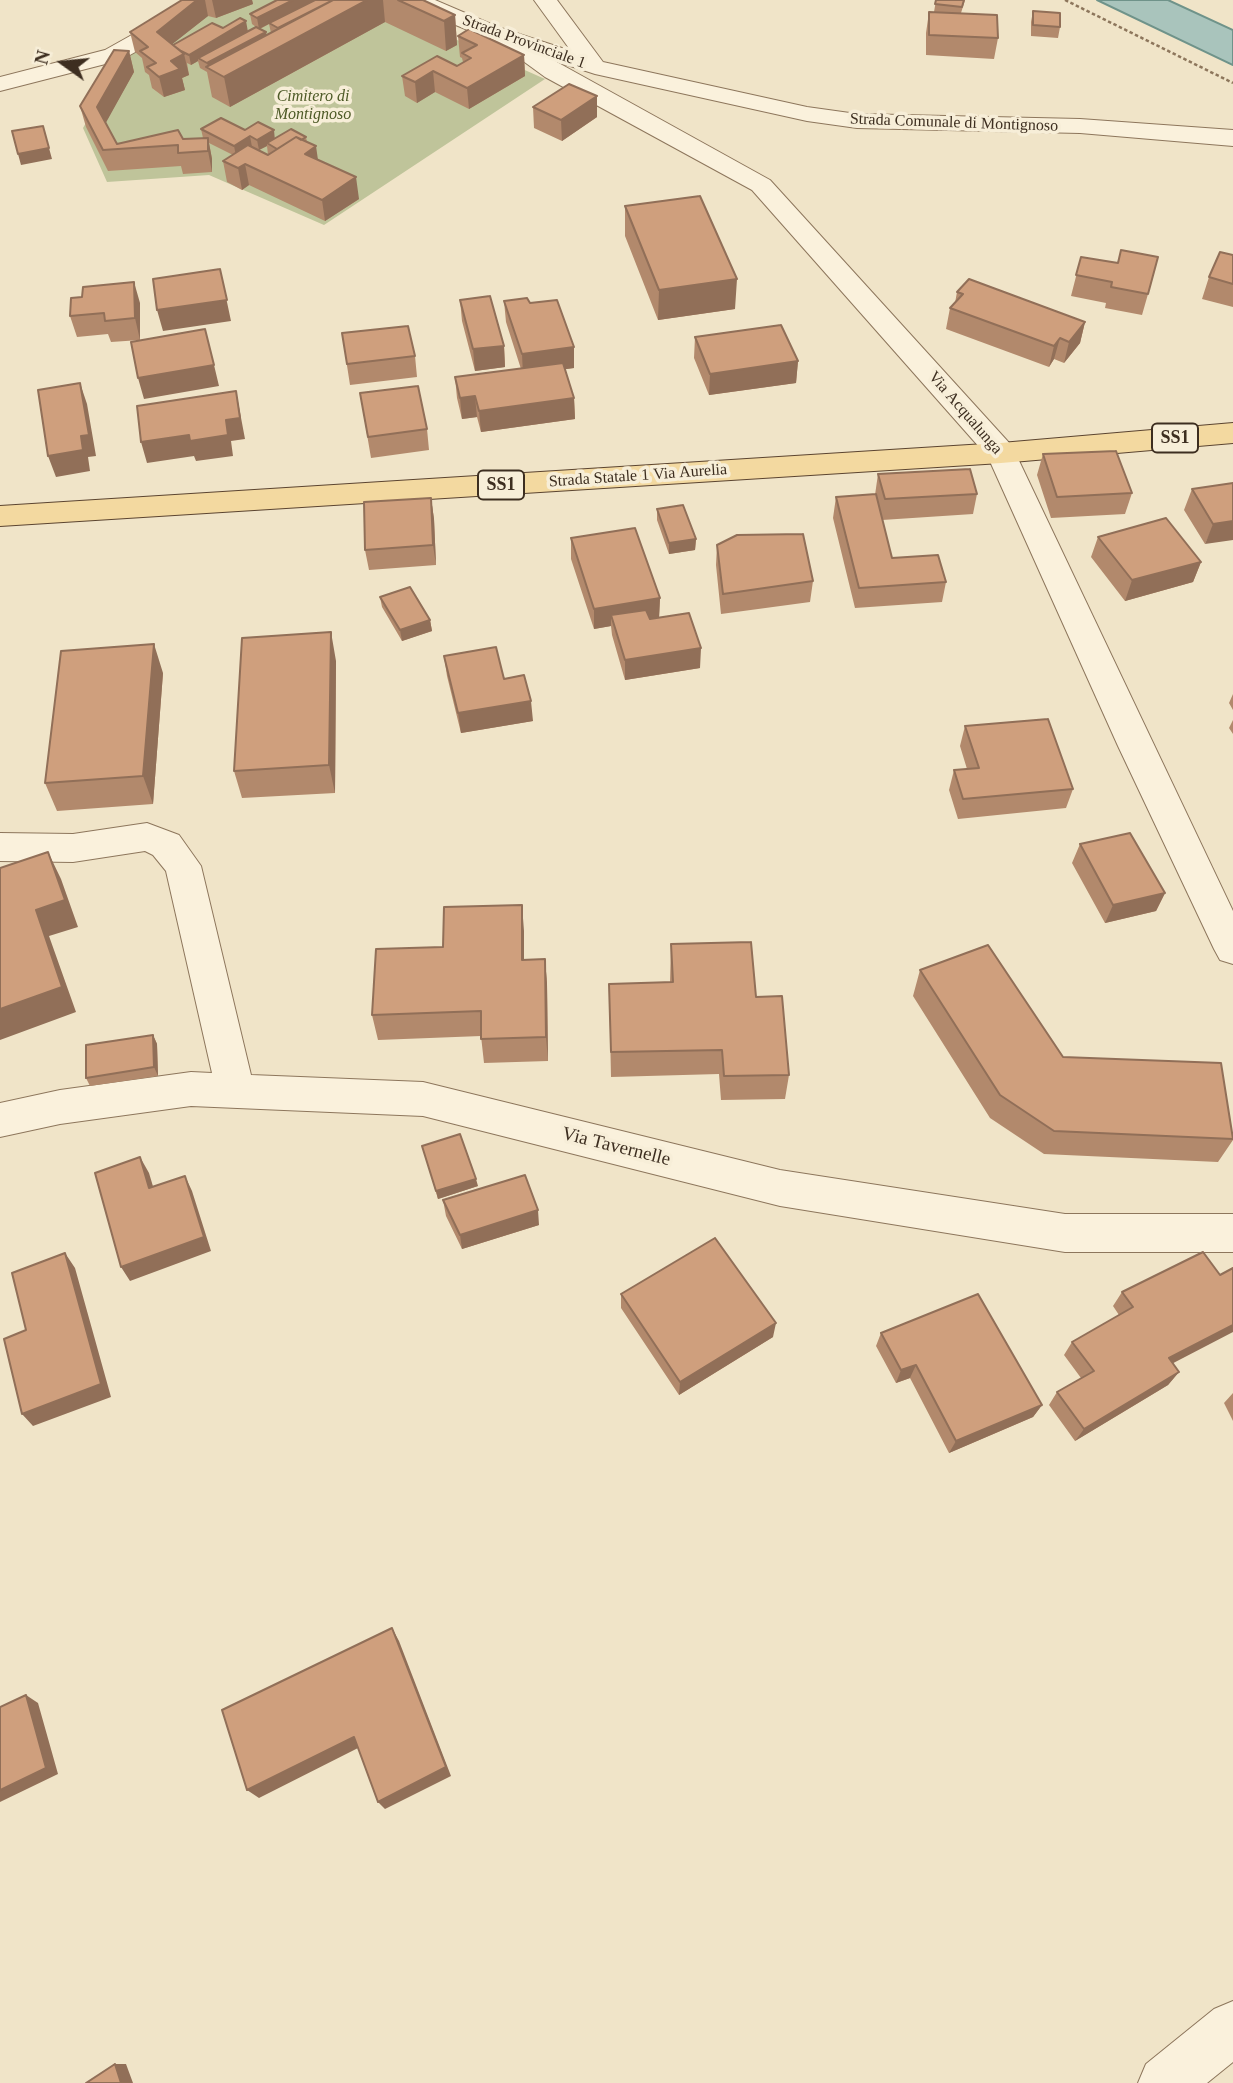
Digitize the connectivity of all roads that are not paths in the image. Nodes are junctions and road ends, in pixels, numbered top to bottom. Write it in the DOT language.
graph roads {
  1 [pos="221,0"];
  2 [pos="464,0"];
  3 [pos="545,0"];
  4 [pos="420,2"];
  5 [pos="505,37"];
  6 [pos="595,67"];
  7 [pos="0,84"];
  8 [pos="1233,138"];
  9 [pos="1233,433"];
  10 [pos="1002,453"];
  11 [pos="0,516"];
  12 [pos="0,847"];
  13 [pos="1233,949"];
  14 [pos="235,1089"];
  15 [pos="0,1120"];
  16 [pos="1233,1233"];
  17 [pos="1233,2028"];
  18 [pos="1165,2083"];
  1 -- 7 [label="street"];
  2 -- 4 [label="street"];
  3 -- 6 [label="street"];
  4 -- 5 [label="street, Strada Provinciale 1"];
  5 -- 6 [label="street, Strada Provinciale 1"];
  5 -- 10 [label="street, Via Acqualunga"];
  6 -- 8 [label="street, Strada Comunale di Montignoso"];
  9 -- 10 [label="main road, Strada Statale 1 Via Aurelia / SS1"];
  10 -- 11 [label="main road, Strada Statale 1 Via Aurelia / SS1"];
  10 -- 13 [label="street, Via Acqualunga"];
  12 -- 14 [label="street"];
  14 -- 15 [label="street, Via Tavernelle"];
  14 -- 16 [label="street, Via Tavernelle"];
  17 -- 18 [label="street"];
}
